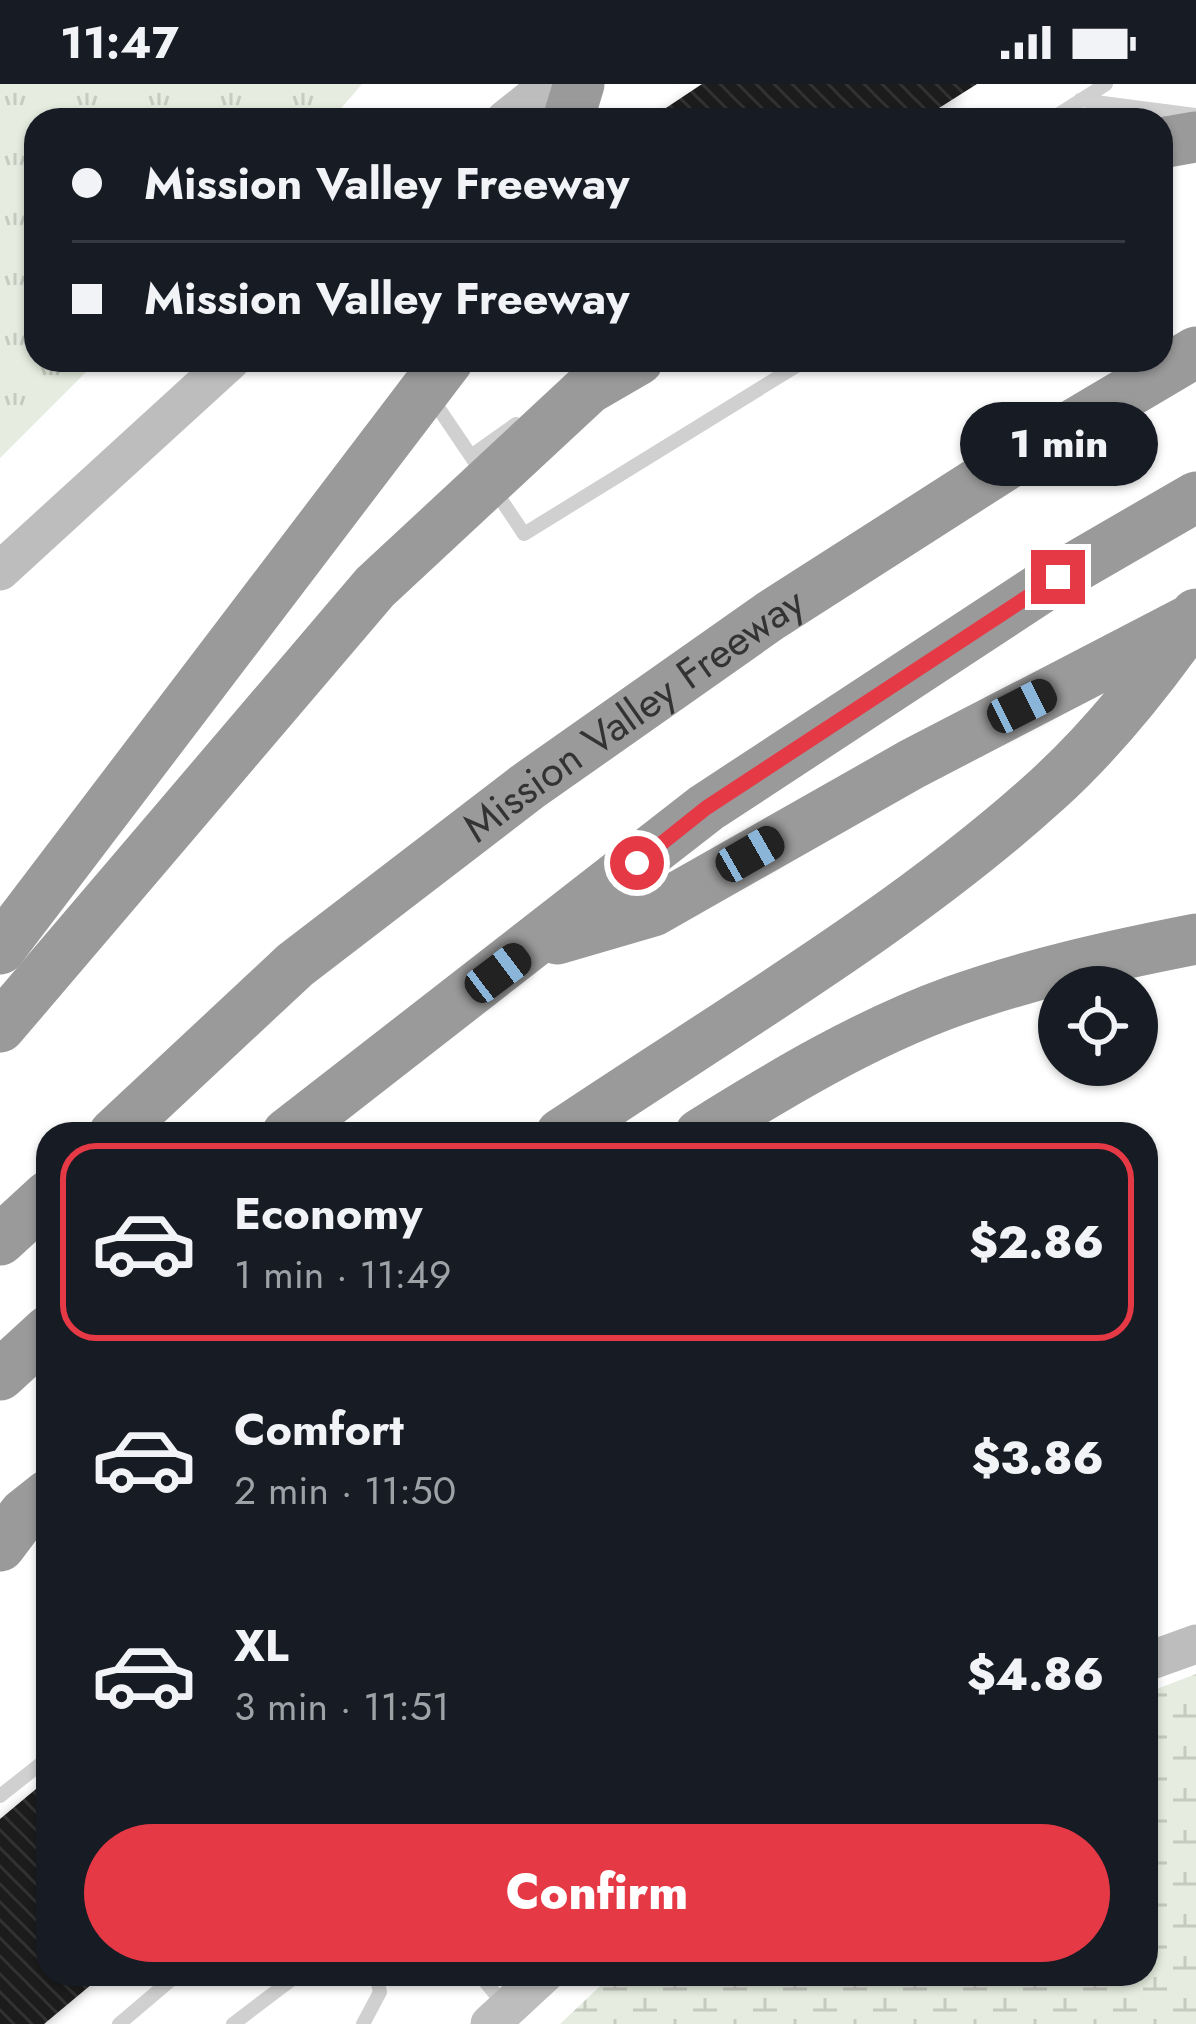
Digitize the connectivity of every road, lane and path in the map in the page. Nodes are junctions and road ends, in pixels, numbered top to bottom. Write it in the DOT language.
graph roads {
  1 [pos="550,84"];
  2 [pos="1106,84"];
  3 [pos="1080,100"];
  4 [pos="520,108"];
  5 [pos="1068,108"];
  6 [pos="1132,108"];
  7 [pos="218,372"];
  8 [pos="423,372"];
  9 [pos="433,372"];
  10 [pos="588,372"];
  11 [pos="617,372"];
  12 [pos="786,372"];
  13 [pos="1162,372"];
  14 [pos="567,387"];
  15 [pos="529,415"];
  16 [pos="471,456"];
  17 [pos="1196,497"];
  18 [pos="0,572"];
  19 [pos="1196,615"];
  20 [pos="1196,939"];
  21 [pos="533,946"];
  22 [pos="0,949"];
  23 [pos="0,1027"];
  24 [pos="127,1122"];
  25 [pos="303,1122"];
  26 [pos="579,1122"];
  27 [pos="721,1122"];
  28 [pos="36,1207"];
  29 [pos="0,1240"];
  30 [pos="36,1342"];
  31 [pos="0,1375"];
  32 [pos="36,1505"];
  33 [pos="0,1546"];
  34 [pos="36,1552"];
  35 [pos="0,1567"];
  36 [pos="1196,1644"];
  37 [pos="1158,1658"];
  38 [pos="36,1768"];
  39 [pos="0,1796"];
  40 [pos="164,1986"];
  41 [pos="283,1986"];
  42 [pos="379,1986"];
  43 [pos="484,1986"];
  44 [pos="531,1986"];
  45 [pos="498,2016"];
  46 [pos="119,2024"];
  47 [pos="233,2024"];
  48 [pos="363,2024"];
  1 -- 4 [label="street"];
  2 -- 3 [label="lane"];
  3 -- 5 [label="lane"];
  3 -- 6 [label="lane"];
  7 -- 18 [label="street"];
  8 -- 22 [label="highway"];
  9 -- 16 [label="lane"];
  10 -- 14 [label="lane"];
  11 -- 23 [label="highway"];
  12 -- 16 [label="lane"];
  13 -- 24 [label="highway, Mission Valley Freeway"];
  15 -- 16 [label="lane"];
  17 -- 21 [label="highway"];
  19 -- 21 [label="highway"];
  19 -- 26 [label="highway"];
  20 -- 27 [label="highway"];
  21 -- 25 [label="highway"];
  28 -- 29 [label="highway"];
  30 -- 31 [label="highway"];
  32 -- 33 [label="highway"];
  34 -- 35 [label="highway"];
  36 -- 37 [label="street"];
  38 -- 39 [label="lane"];
  40 -- 46 [label="lane"];
  41 -- 47 [label="lane"];
  42 -- 48 [label="lane"];
  43 -- 45 [label="lane"];
  44 -- 45 [label="street"];
}
